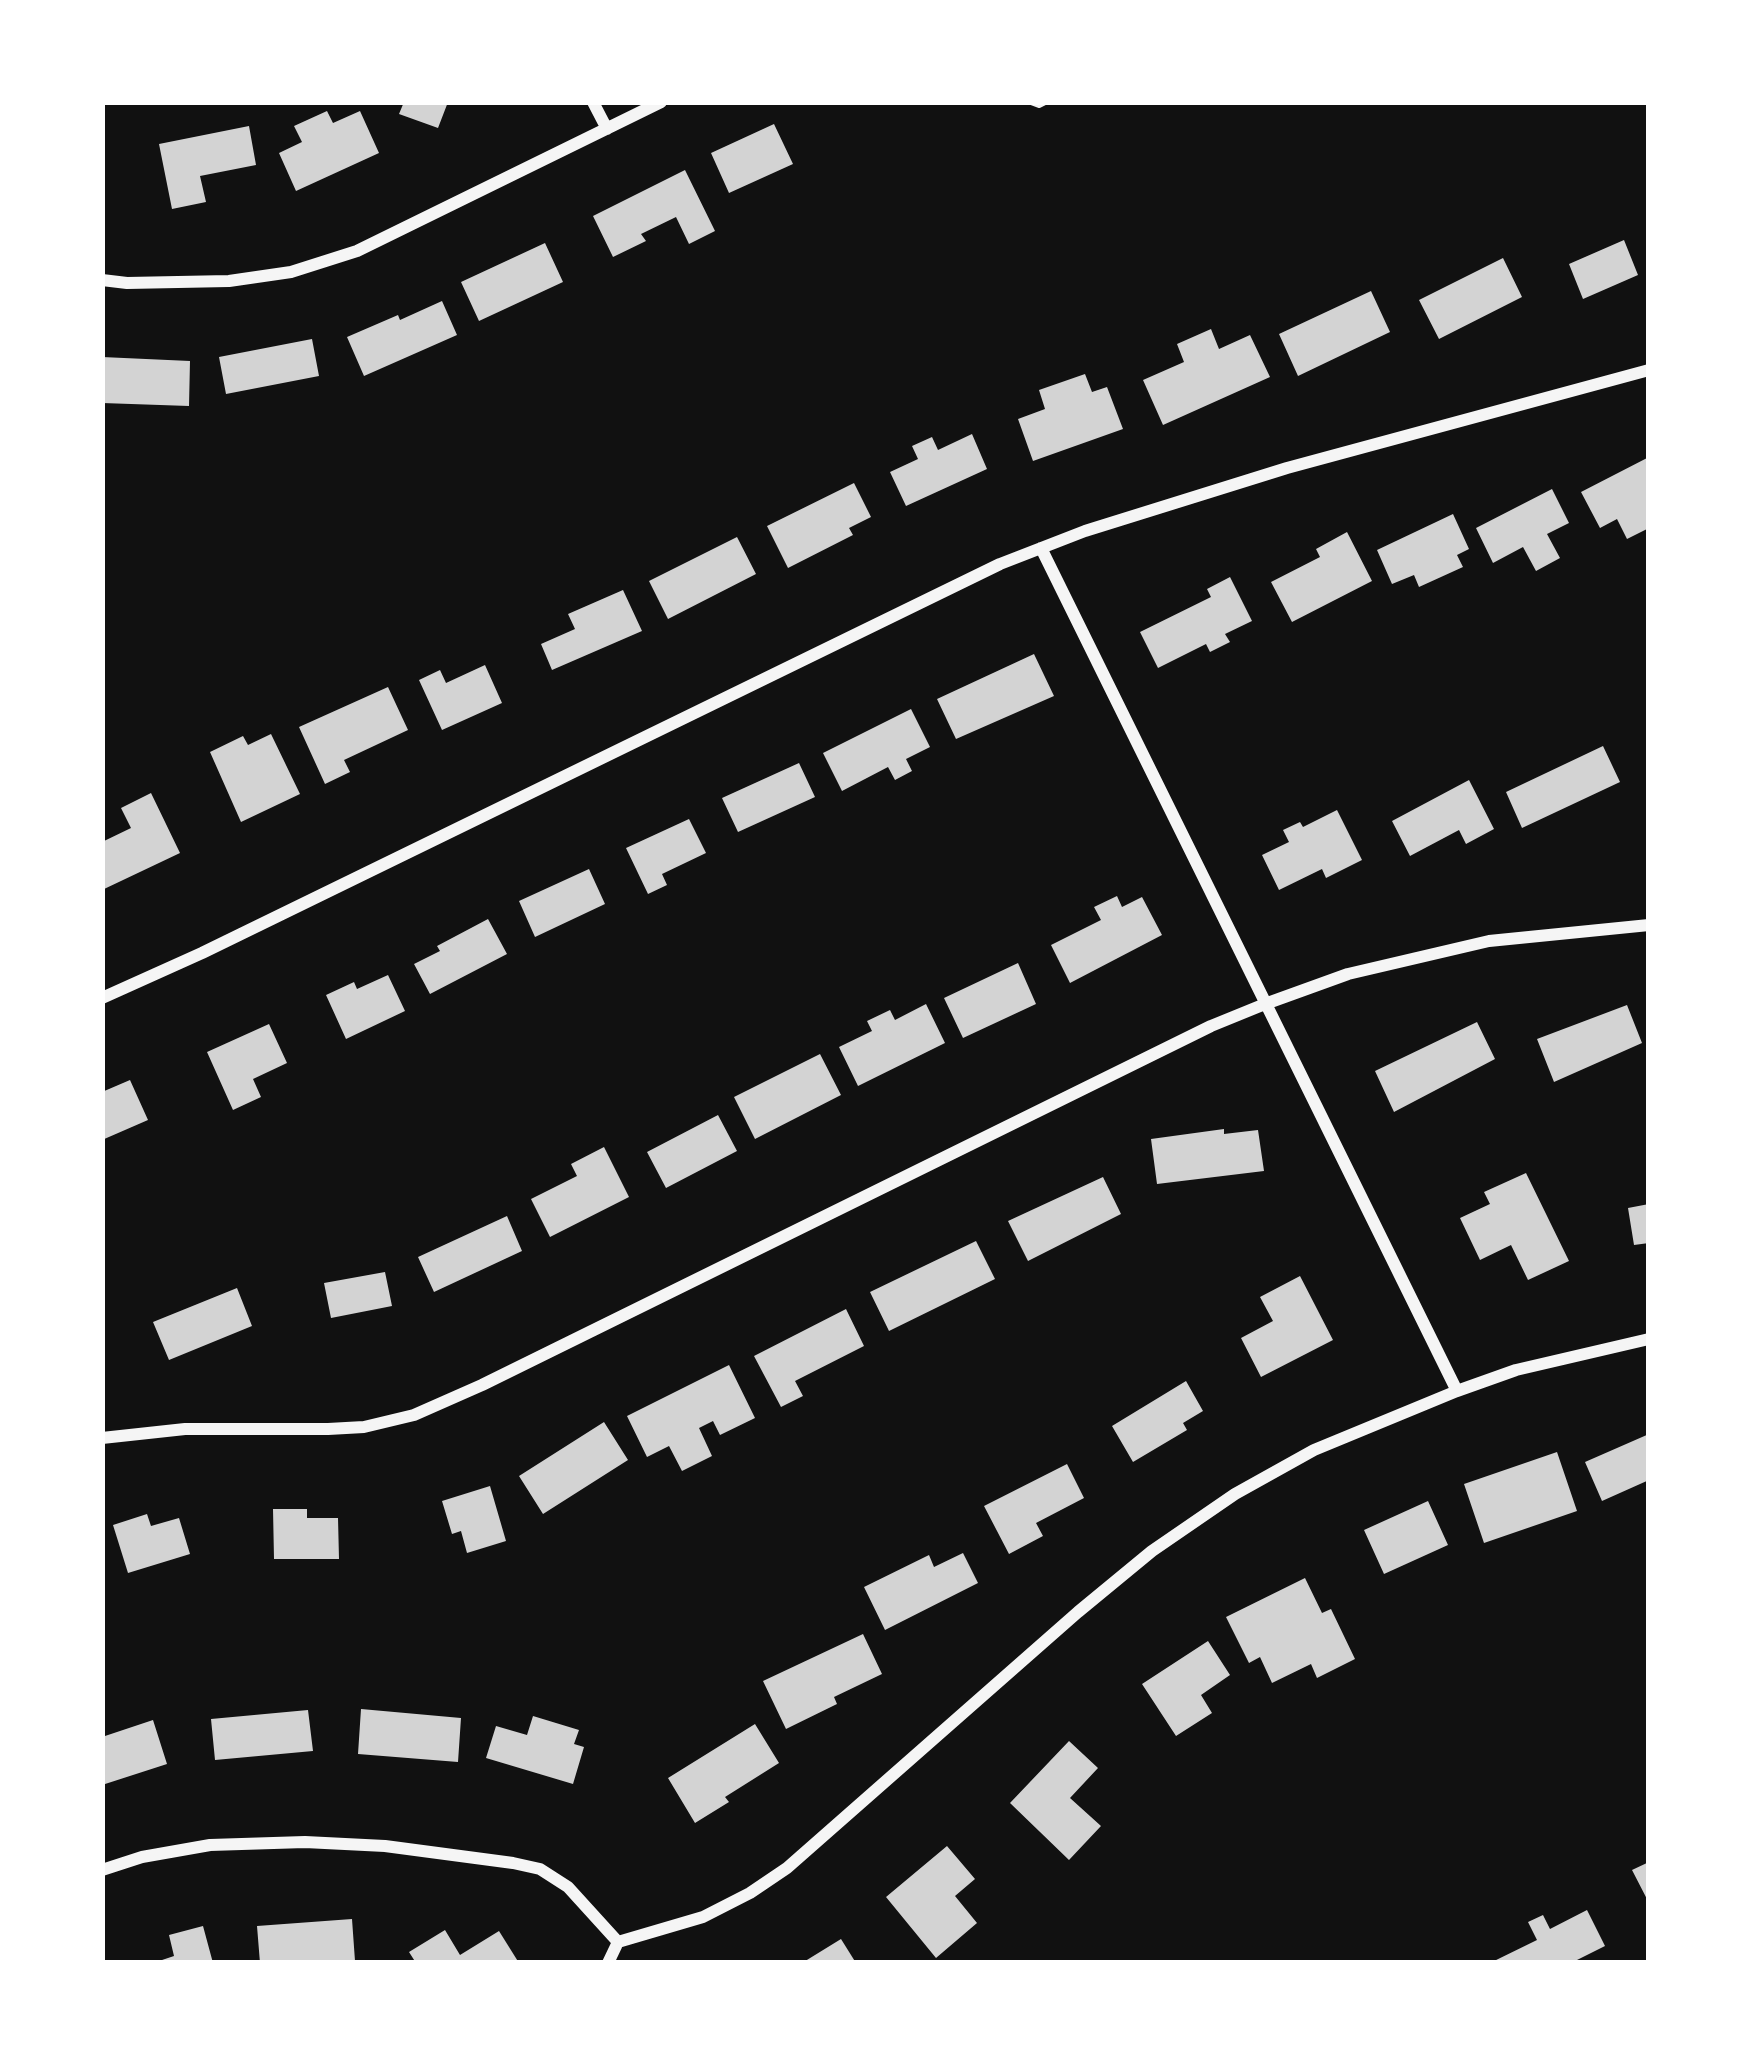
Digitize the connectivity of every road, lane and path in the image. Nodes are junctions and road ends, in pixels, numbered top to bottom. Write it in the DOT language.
graph roads {
  1 [pos="593,102"];
  2 [pos="661,102"];
  3 [pos="1031,102"];
  4 [pos="1046,102"];
  5 [pos="607,128"];
  6 [pos="102,280"];
  7 [pos="1649,370"];
  8 [pos="1041,548"];
  9 [pos="1649,925"];
  10 [pos="102,998"];
  11 [pos="1265,1004"];
  12 [pos="1649,1339"];
  13 [pos="1457,1390"];
  14 [pos="102,1438"];
  15 [pos="102,1870"];
  16 [pos="618,1942"];
  17 [pos="608,1963"];
  1 -- 5 [label="street"];
  2 -- 5 [label="street"];
  3 -- 4 [label="lane"];
  5 -- 6 [label="street"];
  7 -- 8 [label="street"];
  8 -- 10 [label="street"];
  8 -- 11 [label="street"];
  9 -- 11 [label="street"];
  11 -- 13 [label="street"];
  11 -- 14 [label="street"];
  12 -- 13 [label="street"];
  13 -- 16 [label="street"];
  15 -- 16 [label="street"];
  16 -- 17 [label="street"];
}
